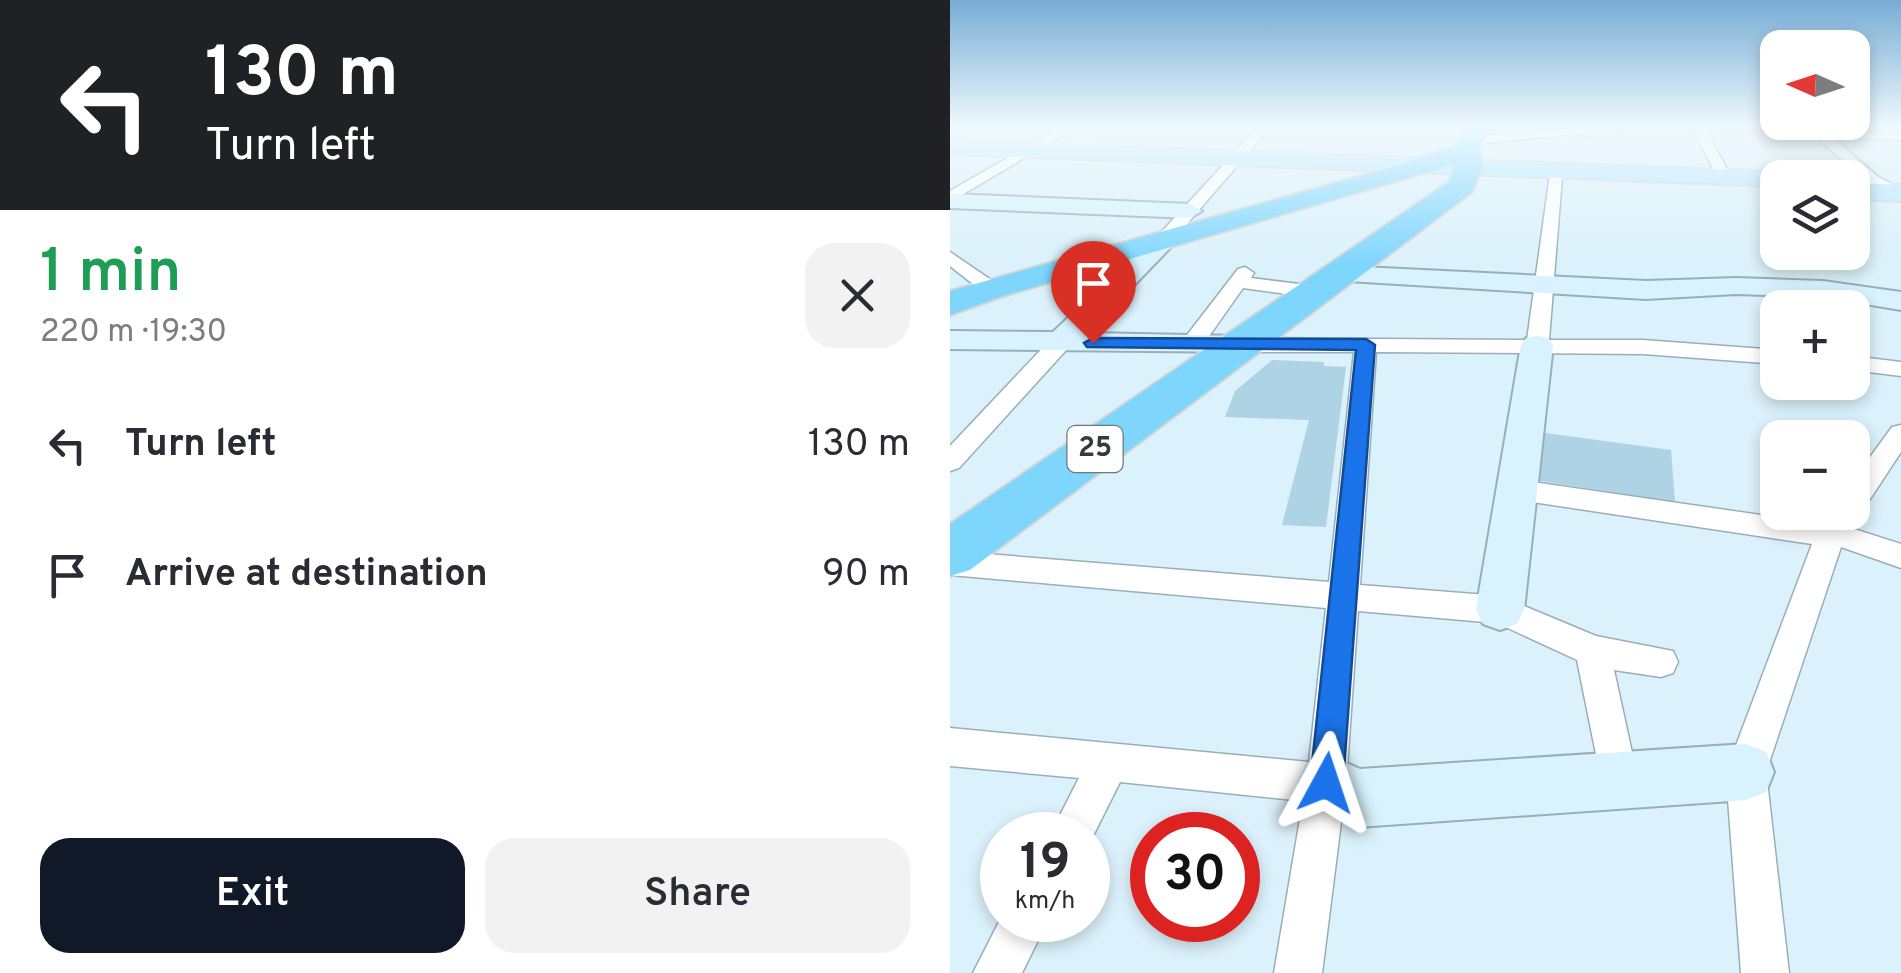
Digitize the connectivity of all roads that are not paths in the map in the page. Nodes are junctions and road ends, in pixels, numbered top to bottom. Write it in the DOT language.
graph roads {
  1 [pos="996,173"];
  2 [pos="1225,173"];
  3 [pos="1365,173"];
  4 [pos="1375,173"];
  5 [pos="1465,173"];
  6 [pos="1543,173"];
  7 [pos="1689,173"];
  8 [pos="1722,173"];
  9 [pos="1874,173"];
  10 [pos="1371,174"];
  11 [pos="1554,177"];
  12 [pos="1724,177"];
  13 [pos="1760,178"];
  14 [pos="1870,186"];
  15 [pos="1760,187"];
  16 [pos="1896,190"];
  17 [pos="1870,191"];
  18 [pos="950,199"];
  19 [pos="1190,212"];
  20 [pos="1160,242"];
  21 [pos="950,257"];
  22 [pos="1328,283"];
  23 [pos="1546,284"];
  24 [pos="990,288"];
  25 [pos="1901,301"];
  26 [pos="950,304"];
  27 [pos="950,340"];
  28 [pos="1060,342"];
  29 [pos="1192,344"];
  30 [pos="1536,344"];
  31 [pos="1241,345"];
  32 [pos="1366,345"];
  33 [pos="1760,356"];
  34 [pos="1870,365"];
  35 [pos="1901,368"];
  36 [pos="1898,443"];
  37 [pos="950,462"];
  38 [pos="1870,481"];
  39 [pos="1520,490"];
  40 [pos="1760,513"];
  41 [pos="1838,530"];
  42 [pos="1856,530"];
  43 [pos="950,554"];
  44 [pos="1901,556"];
  45 [pos="950,563"];
  46 [pos="1343,597"];
  47 [pos="1500,610"];
  48 [pos="1593,652"];
  49 [pos="1660,662"];
  50 [pos="950,747"];
  51 [pos="1108,765"];
  52 [pos="1746,772"];
  53 [pos="1618,780"];
  54 [pos="1326,783"];
  55 [pos="1082,812"];
  56 [pos="1013,942"];
  57 [pos="997,973"];
  58 [pos="1298,973"];
  59 [pos="1765,973"];
  1 -- 18 [label="street"];
  2 -- 19 [label="street"];
  3 -- 10 [label="main road"];
  4 -- 10 [label="highway"];
  5 -- 22 [label="highway, 25"];
  6 -- 11 [label="main road"];
  7 -- 12 [label="main road"];
  8 -- 12 [label="street"];
  9 -- 16 [label="street"];
  10 -- 20 [label="highway"];
  11 -- 15 [label="main road"];
  11 -- 23 [label="street"];
  12 -- 13 [label="main road"];
  14 -- 16 [label="main road"];
  16 -- 17 [label="main road"];
  18 -- 19 [label="street"];
  19 -- 20 [label="street"];
  20 -- 24 [label="highway"];
  20 -- 28 [label="street"];
  21 -- 24 [label="street"];
  22 -- 23 [label="street"];
  22 -- 29 [label="street"];
  22 -- 31 [label="highway, 25"];
  23 -- 25 [label="street"];
  23 -- 30 [label="street"];
  24 -- 26 [label="highway"];
  27 -- 28 [label="street"];
  28 -- 29 [label="street"];
  28 -- 37 [label="street"];
  29 -- 31 [label="street"];
  30 -- 32 [label="street"];
  30 -- 33 [label="street"];
  30 -- 39 [label="street"];
  31 -- 32 [label="street"];
  31 -- 43 [label="highway, 25"];
  32 -- 46 [label="street"];
  34 -- 35 [label="street"];
  36 -- 38 [label="street"];
  39 -- 40 [label="street"];
  39 -- 47 [label="street"];
  41 -- 52 [label="street"];
  42 -- 44 [label="street"];
  45 -- 46 [label="street"];
  46 -- 47 [label="street"];
  46 -- 54 [label="street"];
  47 -- 48 [label="street"];
  48 -- 49 [label="street"];
  48 -- 53 [label="street"];
  50 -- 51 [label="street"];
  51 -- 54 [label="street"];
  51 -- 55 [label="street"];
  52 -- 53 [label="street"];
  52 -- 59 [label="street"];
  53 -- 54 [label="street"];
  54 -- 58 [label="street"];
  56 -- 57 [label="street"];
}
